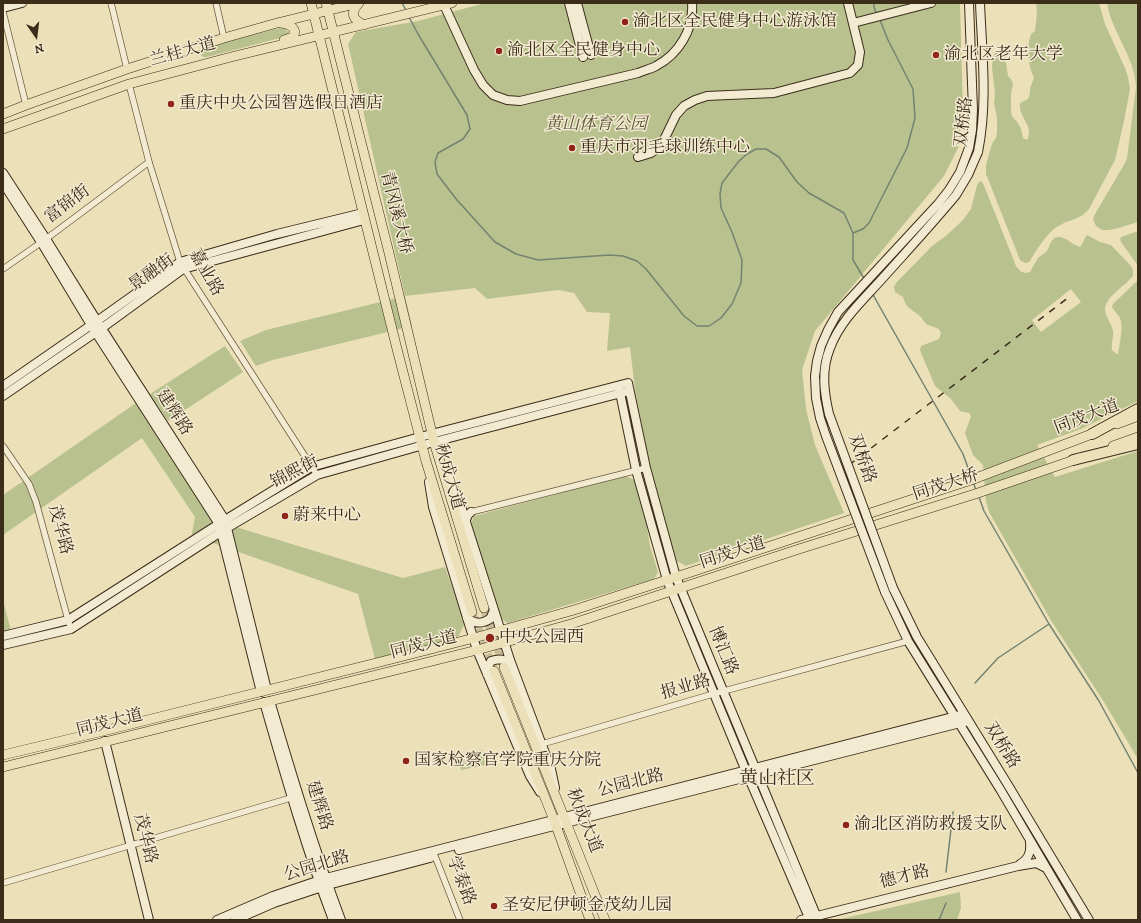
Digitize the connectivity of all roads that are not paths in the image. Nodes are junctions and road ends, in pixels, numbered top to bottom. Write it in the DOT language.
graph roads {
  1 [pos="22,3"];
  2 [pos="111,3"];
  3 [pos="216,3"];
  4 [pos="311,3"];
  5 [pos="359,3"];
  6 [pos="569,3"];
  7 [pos="577,3"];
  8 [pos="692,3"];
  9 [pos="848,3"];
  10 [pos="931,3"];
  11 [pos="969,3"];
  12 [pos="980,3"];
  13 [pos="448,4"];
  14 [pos="327,7"];
  15 [pos="3,8"];
  16 [pos="3,12"];
  17 [pos="314,14"];
  18 [pos="277,23"];
  19 [pos="853,23"];
  20 [pos="364,25"];
  21 [pos="333,32"];
  22 [pos="319,36"];
  23 [pos="224,38"];
  24 [pos="591,54"];
  25 [pos="239,55"];
  26 [pos="583,57"];
  27 [pos="127,69"];
  28 [pos="129,84"];
  29 [pos="26,105"];
  30 [pos="3,114"];
  31 [pos="3,129"];
  32 [pos="638,157"];
  33 [pos="149,162"];
  34 [pos="3,173"];
  35 [pos="3,183"];
  36 [pos="364,216"];
  37 [pos="44,240"];
  38 [pos="181,265"];
  39 [pos="3,269"];
  40 [pos="94,323"];
  41 [pos="99,330"];
  42 [pos="410,345"];
  43 [pos="397,349"];
  44 [pos="3,386"];
  45 [pos="628,387"];
  46 [pos="619,390"];
  47 [pos="3,396"];
  48 [pos="1138,410"];
  49 [pos="1138,416"];
  50 [pos="1092,434"];
  51 [pos="1138,437"];
  52 [pos="433,438"];
  53 [pos="421,441"];
  54 [pos="1138,444"];
  55 [pos="3,446"];
  56 [pos="1048,450"];
  57 [pos="439,458"];
  58 [pos="1073,460"];
  59 [pos="311,467"];
  60 [pos="1054,467"];
  61 [pos="646,468"];
  62 [pos="636,470"];
  63 [pos="317,475"];
  64 [pos="471,512"];
  65 [pos="843,521"];
  66 [pos="465,522"];
  67 [pos="223,526"];
  68 [pos="847,534"];
  69 [pos="676,577"];
  70 [pos="667,580"];
  71 [pos="680,588"];
  72 [pos="889,590"];
  73 [pos="670,591"];
  74 [pos="484,608"];
  75 [pos="494,610"];
  76 [pos="470,615"];
  77 [pos="68,620"];
  78 [pos="72,629"];
  79 [pos="500,631"];
  80 [pos="3,636"];
  81 [pos="474,638"];
  82 [pos="908,641"];
  83 [pos="504,642"];
  84 [pos="3,645"];
  85 [pos="477,650"];
  86 [pos="508,666"];
  87 [pos="491,672"];
  88 [pos="264,691"];
  89 [pos="723,692"];
  90 [pos="714,694"];
  91 [pos="267,701"];
  92 [pos="966,717"];
  93 [pos="957,720"];
  94 [pos="105,741"];
  95 [pos="542,744"];
  96 [pos="3,755"];
  97 [pos="3,767"];
  98 [pos="756,771"];
  99 [pos="747,773"];
  100 [pos="295,797"];
  101 [pos="557,799"];
  102 [pos="565,820"];
  103 [pos="555,822"];
  104 [pos="1029,840"];
  105 [pos="130,845"];
  106 [pos="434,854"];
  107 [pos="313,865"];
  108 [pos="1018,866"];
  109 [pos="1046,868"];
  110 [pos="3,883"];
  111 [pos="323,883"];
  112 [pos="302,886"];
  113 [pos="811,919"];
  114 [pos="149,920"];
  115 [pos="217,920"];
  116 [pos="235,920"];
  117 [pos="333,920"];
  118 [pos="341,920"];
  119 [pos="460,920"];
  120 [pos="590,920"];
  121 [pos="605,920"];
  122 [pos="1077,920"];
  123 [pos="1088,920"];
  1 -- 15 [label="street"];
  2 -- 27 [label="street"];
  3 -- 23 [label="street"];
  4 -- 17 [label="main road"];
  5 -- 14 [label="main road, 兰桂大道"];
  5 -- 20 [label="main road"];
  6 -- 26 [label="street"];
  7 -- 24 [label="street"];
  8 -- 13 [label="street"];
  9 -- 19 [label="street"];
  10 -- 19 [label="street"];
  11 -- 72 [label="street, 双桥路, bridge"];
  12 -- 72 [label="street, 双桥路, bridge"];
  13 -- 20 [label="main road, 兰桂大道"];
  14 -- 17 [label="main road, 兰桂大道"];
  14 -- 21 [label="main road"];
  16 -- 29 [label="street"];
  17 -- 18 [label="main road, 兰桂大道"];
  17 -- 22 [label="main road"];
  18 -- 23 [label="main road, 兰桂大道"];
  18 -- 25 [label="main road"];
  19 -- 32 [label="street"];
  20 -- 21 [label="main road, 兰桂大道"];
  21 -- 22 [label="main road, 兰桂大道"];
  21 -- 42 [label="main road, 青冈溪大桥"];
  22 -- 25 [label="main road, 兰桂大道"];
  22 -- 36 [label="main road"];
  23 -- 27 [label="main road, 兰桂大道"];
  25 -- 28 [label="main road, 兰桂大道"];
  27 -- 29 [label="main road, 兰桂大道"];
  28 -- 31 [label="main road, 兰桂大道"];
  28 -- 33 [label="street, 嘉业路"];
  29 -- 30 [label="main road, 兰桂大道"];
  33 -- 37 [label="street, 富锦街"];
  33 -- 38 [label="street, 嘉业路"];
  34 -- 37 [label="street, 建辉路"];
  35 -- 37 [label="street, 建辉路"];
  36 -- 38 [label="street, 景融街"];
  36 -- 43 [label="main road, 青冈溪大桥"];
  37 -- 39 [label="street, 富锦街"];
  37 -- 40 [label="street, 建辉路"];
  38 -- 40 [label="street, 景融街"];
  38 -- 41 [label="street, 景融街"];
  38 -- 59 [label="street, 嘉业路"];
  40 -- 41 [label="street, 建辉路"];
  40 -- 44 [label="street, 景融街"];
  41 -- 47 [label="street, 景融街"];
  41 -- 67 [label="street, 建辉路"];
  42 -- 52 [label="main road, 秋成大道"];
  43 -- 53 [label="main road, 秋成大道"];
  45 -- 46 [label="street, 锦熙街"];
  45 -- 61 [label="street, 博汇路"];
  46 -- 52 [label="street, 锦熙街"];
  46 -- 62 [label="street, 博汇路"];
  48 -- 50 [label="highway"];
  49 -- 50 [label="main road, 同茂大道"];
  50 -- 56 [label="main road, 同茂大道"];
  51 -- 58 [label="main road, 同茂大道"];
  52 -- 53 [label="street, 锦熙街"];
  52 -- 57 [label="main road, 秋成大道"];
  53 -- 59 [label="street, 锦熙街"];
  53 -- 63 [label="street, 锦熙街"];
  53 -- 76 [label="main road, 秋成大道"];
  54 -- 58 [label="highway"];
  55 -- 77 [label="street, 茂华路"];
  56 -- 65 [label="main road, 同茂大桥, bridge"];
  57 -- 66 [label="street"];
  57 -- 74 [label="main road, 秋成大道"];
  58 -- 60 [label="main road, 同茂大道"];
  59 -- 63 [label="street, 嘉业路"];
  59 -- 67 [label="street, 锦熙街"];
  60 -- 68 [label="main road, 同茂大桥, bridge"];
  61 -- 62 [label="street"];
  61 -- 69 [label="street, 博汇路"];
  62 -- 64 [label="street"];
  62 -- 70 [label="street, 博汇路"];
  63 -- 67 [label="street, 锦熙街"];
  64 -- 66 [label="street"];
  65 -- 69 [label="main road, 同茂大道"];
  66 -- 75 [label="street"];
  67 -- 77 [label="street, 锦熙街"];
  67 -- 78 [label="street, 锦熙街"];
  67 -- 88 [label="street, 建辉路"];
  68 -- 71 [label="main road, 同茂大道"];
  69 -- 70 [label="main road, 同茂大道"];
  69 -- 71 [label="street, 博汇路"];
  70 -- 73 [label="street, 博汇路"];
  70 -- 79 [label="main road, 同茂大道"];
  71 -- 73 [label="main road, 同茂大道"];
  71 -- 89 [label="street, 博汇路"];
  72 -- 82 [label="street, 双桥路"];
  72 -- 92 [label="street, 双桥路"];
  73 -- 83 [label="main road, 同茂大道"];
  73 -- 90 [label="street, 博汇路"];
  75 -- 76 [label="street"];
  75 -- 79 [label="street"];
  76 -- 81 [label="street"];
  77 -- 78 [label="street, 茂华路"];
  77 -- 80 [label="street, 锦熙街"];
  78 -- 84 [label="street, 锦熙街"];
  79 -- 81 [label="main road, 同茂大道"];
  79 -- 83 [label="street"];
  81 -- 85 [label="street"];
  81 -- 88 [label="main road, 同茂大道"];
  82 -- 89 [label="street, 报业路"];
  82 -- 93 [label="street, 双桥路"];
  83 -- 85 [label="main road, 同茂大道"];
  83 -- 86 [label="street"];
  85 -- 87 [label="street"];
  85 -- 91 [label="main road, 同茂大道"];
  86 -- 87 [label="street"];
  86 -- 95 [label="street"];
  86 -- 101 [label="main road, 秋成大道"];
  87 -- 103 [label="main road, 秋成大道"];
  88 -- 96 [label="main road, 同茂大道"];
  89 -- 90 [label="street, 报业路"];
  89 -- 98 [label="street, 博汇路"];
  90 -- 95 [label="street, 报业路"];
  90 -- 99 [label="street, 博汇路"];
  91 -- 94 [label="main road, 同茂大道"];
  91 -- 100 [label="street, 建辉路"];
  92 -- 93 [label="street, 公园北路"];
  92 -- 123 [label="street, 双桥路"];
  93 -- 98 [label="street, 公园北路"];
  93 -- 104 [label="street, 双桥路"];
  94 -- 97 [label="main road, 同茂大道"];
  94 -- 105 [label="street, 茂华路"];
  95 -- 101 [label="street"];
  98 -- 99 [label="street, 公园北路"];
  98 -- 113 [label="street, 博汇路"];
  99 -- 102 [label="street, 公园北路"];
  99 -- 113 [label="street, 博汇路"];
  100 -- 105 [label="street"];
  100 -- 107 [label="street, 建辉路"];
  100 -- 111 [label="street, 建辉路"];
  101 -- 102 [label="main road, 秋成大道"];
  102 -- 103 [label="street, 公园北路"];
  102 -- 121 [label="main road, 秋成大道"];
  103 -- 106 [label="street, 公园北路"];
  103 -- 120 [label="main road, 秋成大道"];
  104 -- 108 [label="street"];
  104 -- 109 [label="street, 双桥路"];
  105 -- 110 [label="street"];
  105 -- 114 [label="street, 茂华路"];
  106 -- 111 [label="street, 公园北路"];
  106 -- 119 [label="street, 学泰路"];
  107 -- 111 [label="street, 建辉路"];
  107 -- 112 [label="street"];
  108 -- 109 [label="street, 德才路"];
  108 -- 113 [label="street, 德才路"];
  109 -- 122 [label="street, 双桥路"];
  111 -- 112 [label="street, 公园北路"];
  111 -- 116 [label="street, 公园北路"];
  111 -- 117 [label="street, 建辉路"];
  111 -- 118 [label="street, 建辉路"];
  112 -- 115 [label="street, 公园北路"];
}
